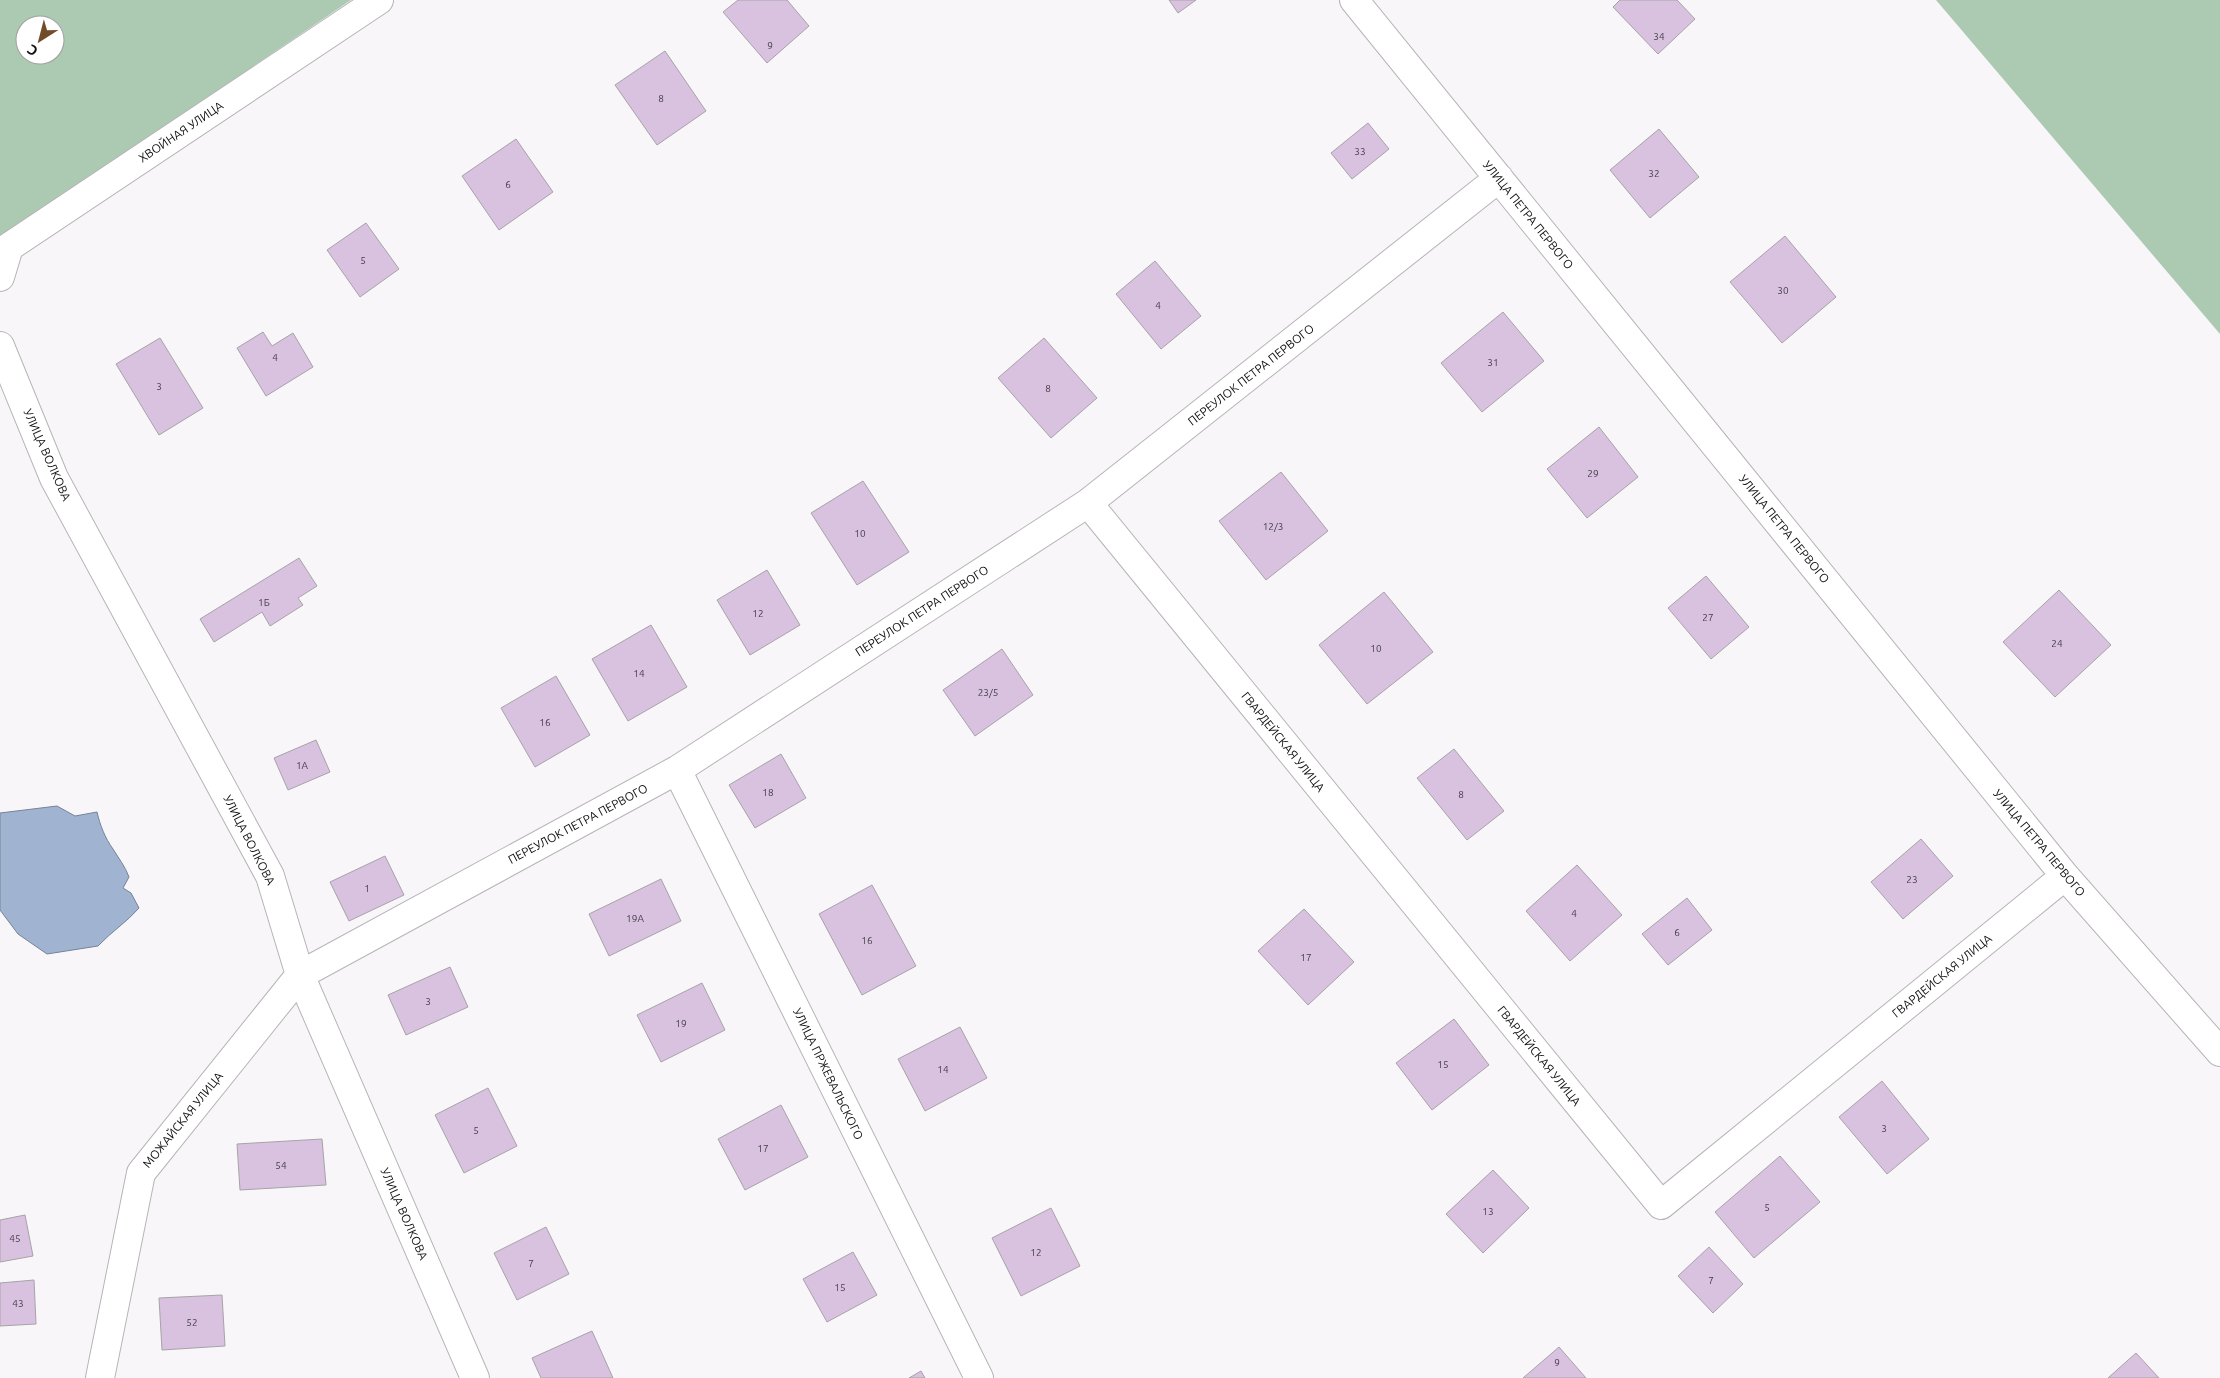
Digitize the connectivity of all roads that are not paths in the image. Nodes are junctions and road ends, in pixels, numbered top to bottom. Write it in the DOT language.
graph roads {
  1 [pos="379,0"];
  2 [pos="1354,0"];
  3 [pos="1499,178"];
  4 [pos="0,277"];
  5 [pos="0,346"];
  6 [pos="1088,503"];
  7 [pos="677,770"];
  8 [pos="2065,876"];
  9 [pos="300,975"];
  10 [pos="2220,1052"];
  11 [pos="100,1378"];
  12 [pos="475,1378"];
  13 [pos="979,1378"];
  1 -- 4 [label="street, ХВОЙНАЯ УЛИЦА"];
  2 -- 3 [label="street, УЛИЦА ПЕТРА ПЕРВОГО"];
  3 -- 6 [label="street, ПЕРЕУЛОК ПЕТРА ПЕРВОГО"];
  3 -- 8 [label="street, УЛИЦА ПЕТРА ПЕРВОГО"];
  5 -- 9 [label="street, УЛИЦА ВОЛКОВА"];
  6 -- 7 [label="street, ПЕРЕУЛОК ПЕТРА ПЕРВОГО"];
  6 -- 8 [label="street, ГВАРДЕЙСКАЯ УЛИЦА"];
  7 -- 9 [label="street, ПЕРЕУЛОК ПЕТРА ПЕРВОГО"];
  7 -- 13 [label="street, УЛИЦА ПРЖЕВАЛЬСКОГО"];
  8 -- 10 [label="street, УЛИЦА ПЕТРА ПЕРВОГО"];
  9 -- 11 [label="street, МОЖАЙСКАЯ УЛИЦА"];
  9 -- 12 [label="street, УЛИЦА ВОЛКОВА"];
}
